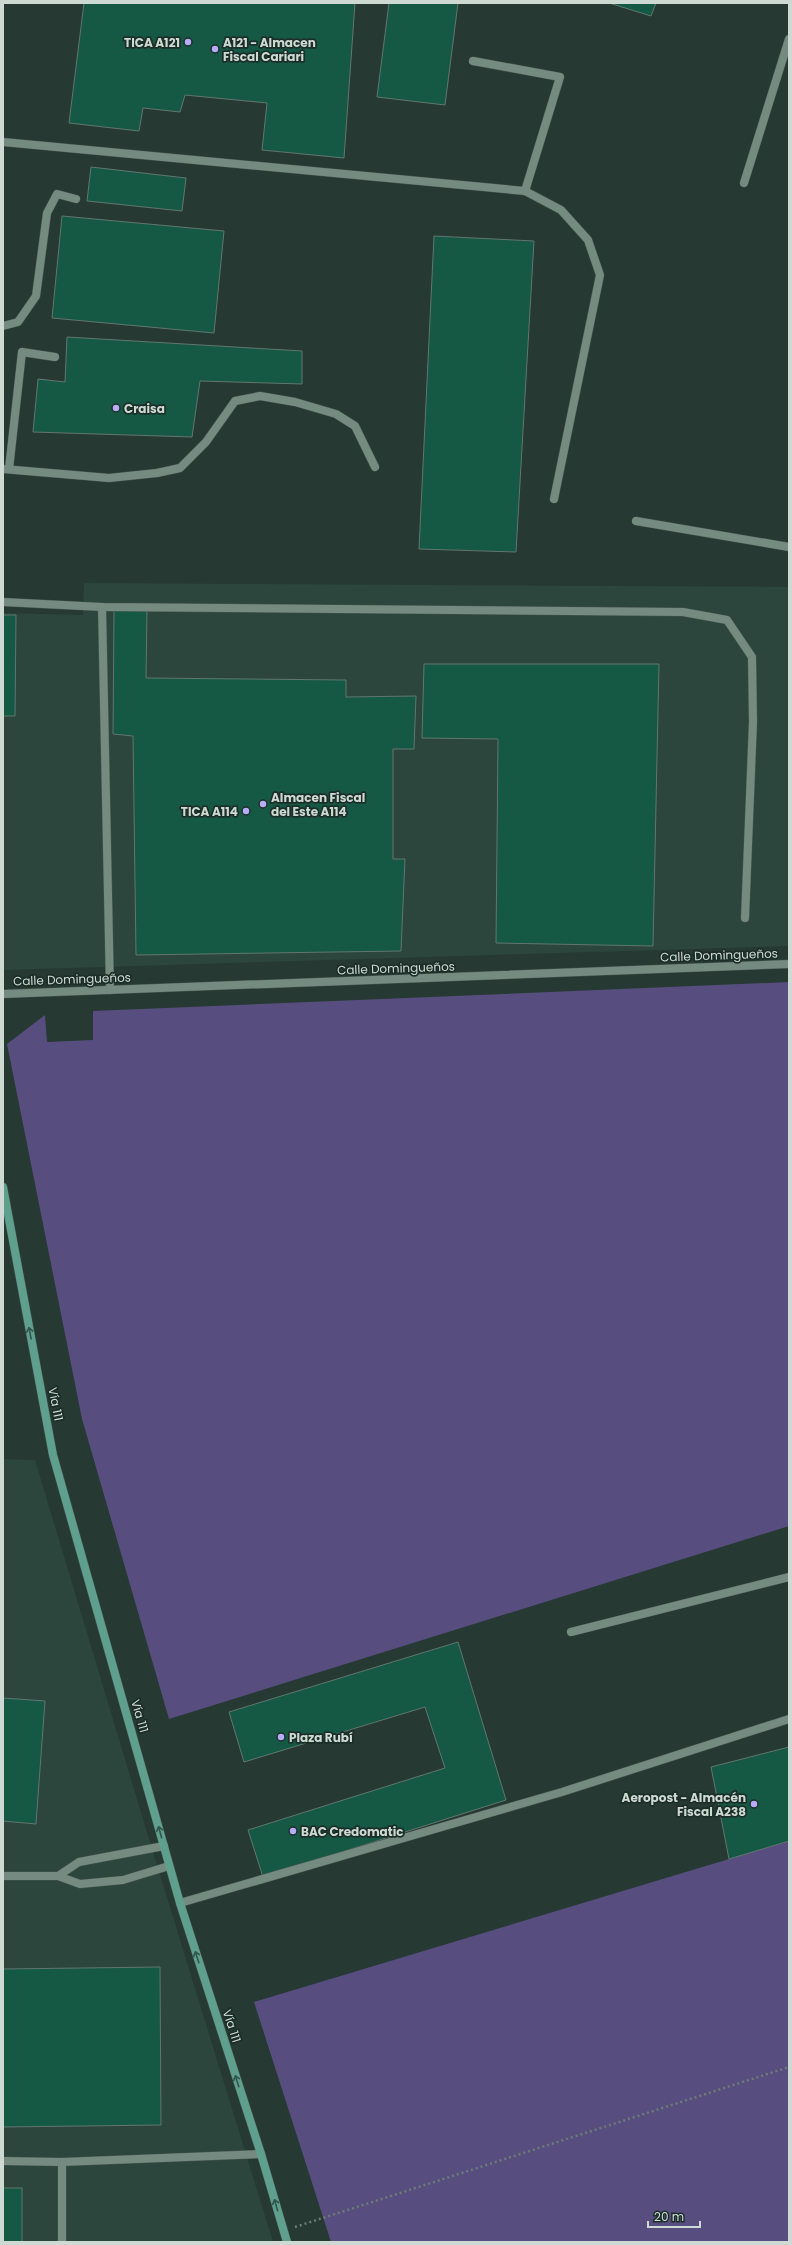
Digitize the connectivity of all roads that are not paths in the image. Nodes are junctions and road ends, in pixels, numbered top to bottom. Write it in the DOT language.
graph roads {
  1 [pos="789,39"];
  2 [pos="473,61"];
  3 [pos="3,142"];
  4 [pos="744,183"];
  5 [pos="525,191"];
  6 [pos="76,198"];
  7 [pos="3,326"];
  8 [pos="55,357"];
  9 [pos="375,466"];
  10 [pos="6,469"];
  11 [pos="554,499"];
  12 [pos="636,521"];
  13 [pos="789,547"];
  14 [pos="3,602"];
  15 [pos="102,606"];
  16 [pos="745,918"];
  17 [pos="789,964"];
  18 [pos="110,990"];
  19 [pos="3,994"];
  20 [pos="3,1187"];
  21 [pos="789,1577"];
  22 [pos="570,1632"];
  23 [pos="789,1719"];
  24 [pos="164,1846"];
  25 [pos="169,1866"];
  26 [pos="3,1876"];
  27 [pos="58,1876"];
  28 [pos="180,1903"];
  29 [pos="261,2154"];
  30 [pos="3,2161"];
  31 [pos="62,2162"];
  32 [pos="62,2242"];
  33 [pos="287,2242"];
  1 -- 4 [label="street"];
  2 -- 5 [label="street"];
  3 -- 5 [label="street"];
  5 -- 11 [label="street"];
  6 -- 7 [label="street"];
  8 -- 10 [label="street"];
  9 -- 10 [label="street"];
  12 -- 13 [label="street"];
  14 -- 15 [label="street"];
  15 -- 16 [label="street"];
  15 -- 18 [label="street"];
  17 -- 18 [label="street, Calle Domingueños"];
  18 -- 19 [label="street, Calle Domingueños"];
  24 -- 20 [label="main road, Vía 111, one-way"];
  21 -- 22 [label="street"];
  23 -- 28 [label="street"];
  24 -- 25 [label="main road, Vía 111"];
  24 -- 27 [label="street"];
  25 -- 27 [label="street"];
  25 -- 28 [label="main road, Vía 111"];
  26 -- 27 [label="street"];
  29 -- 28 [label="main road, Vía 111, one-way"];
  29 -- 31 [label="street"];
  33 -- 29 [label="main road, Vía 111, one-way"];
  30 -- 31 [label="street"];
  31 -- 32 [label="street"];
}
